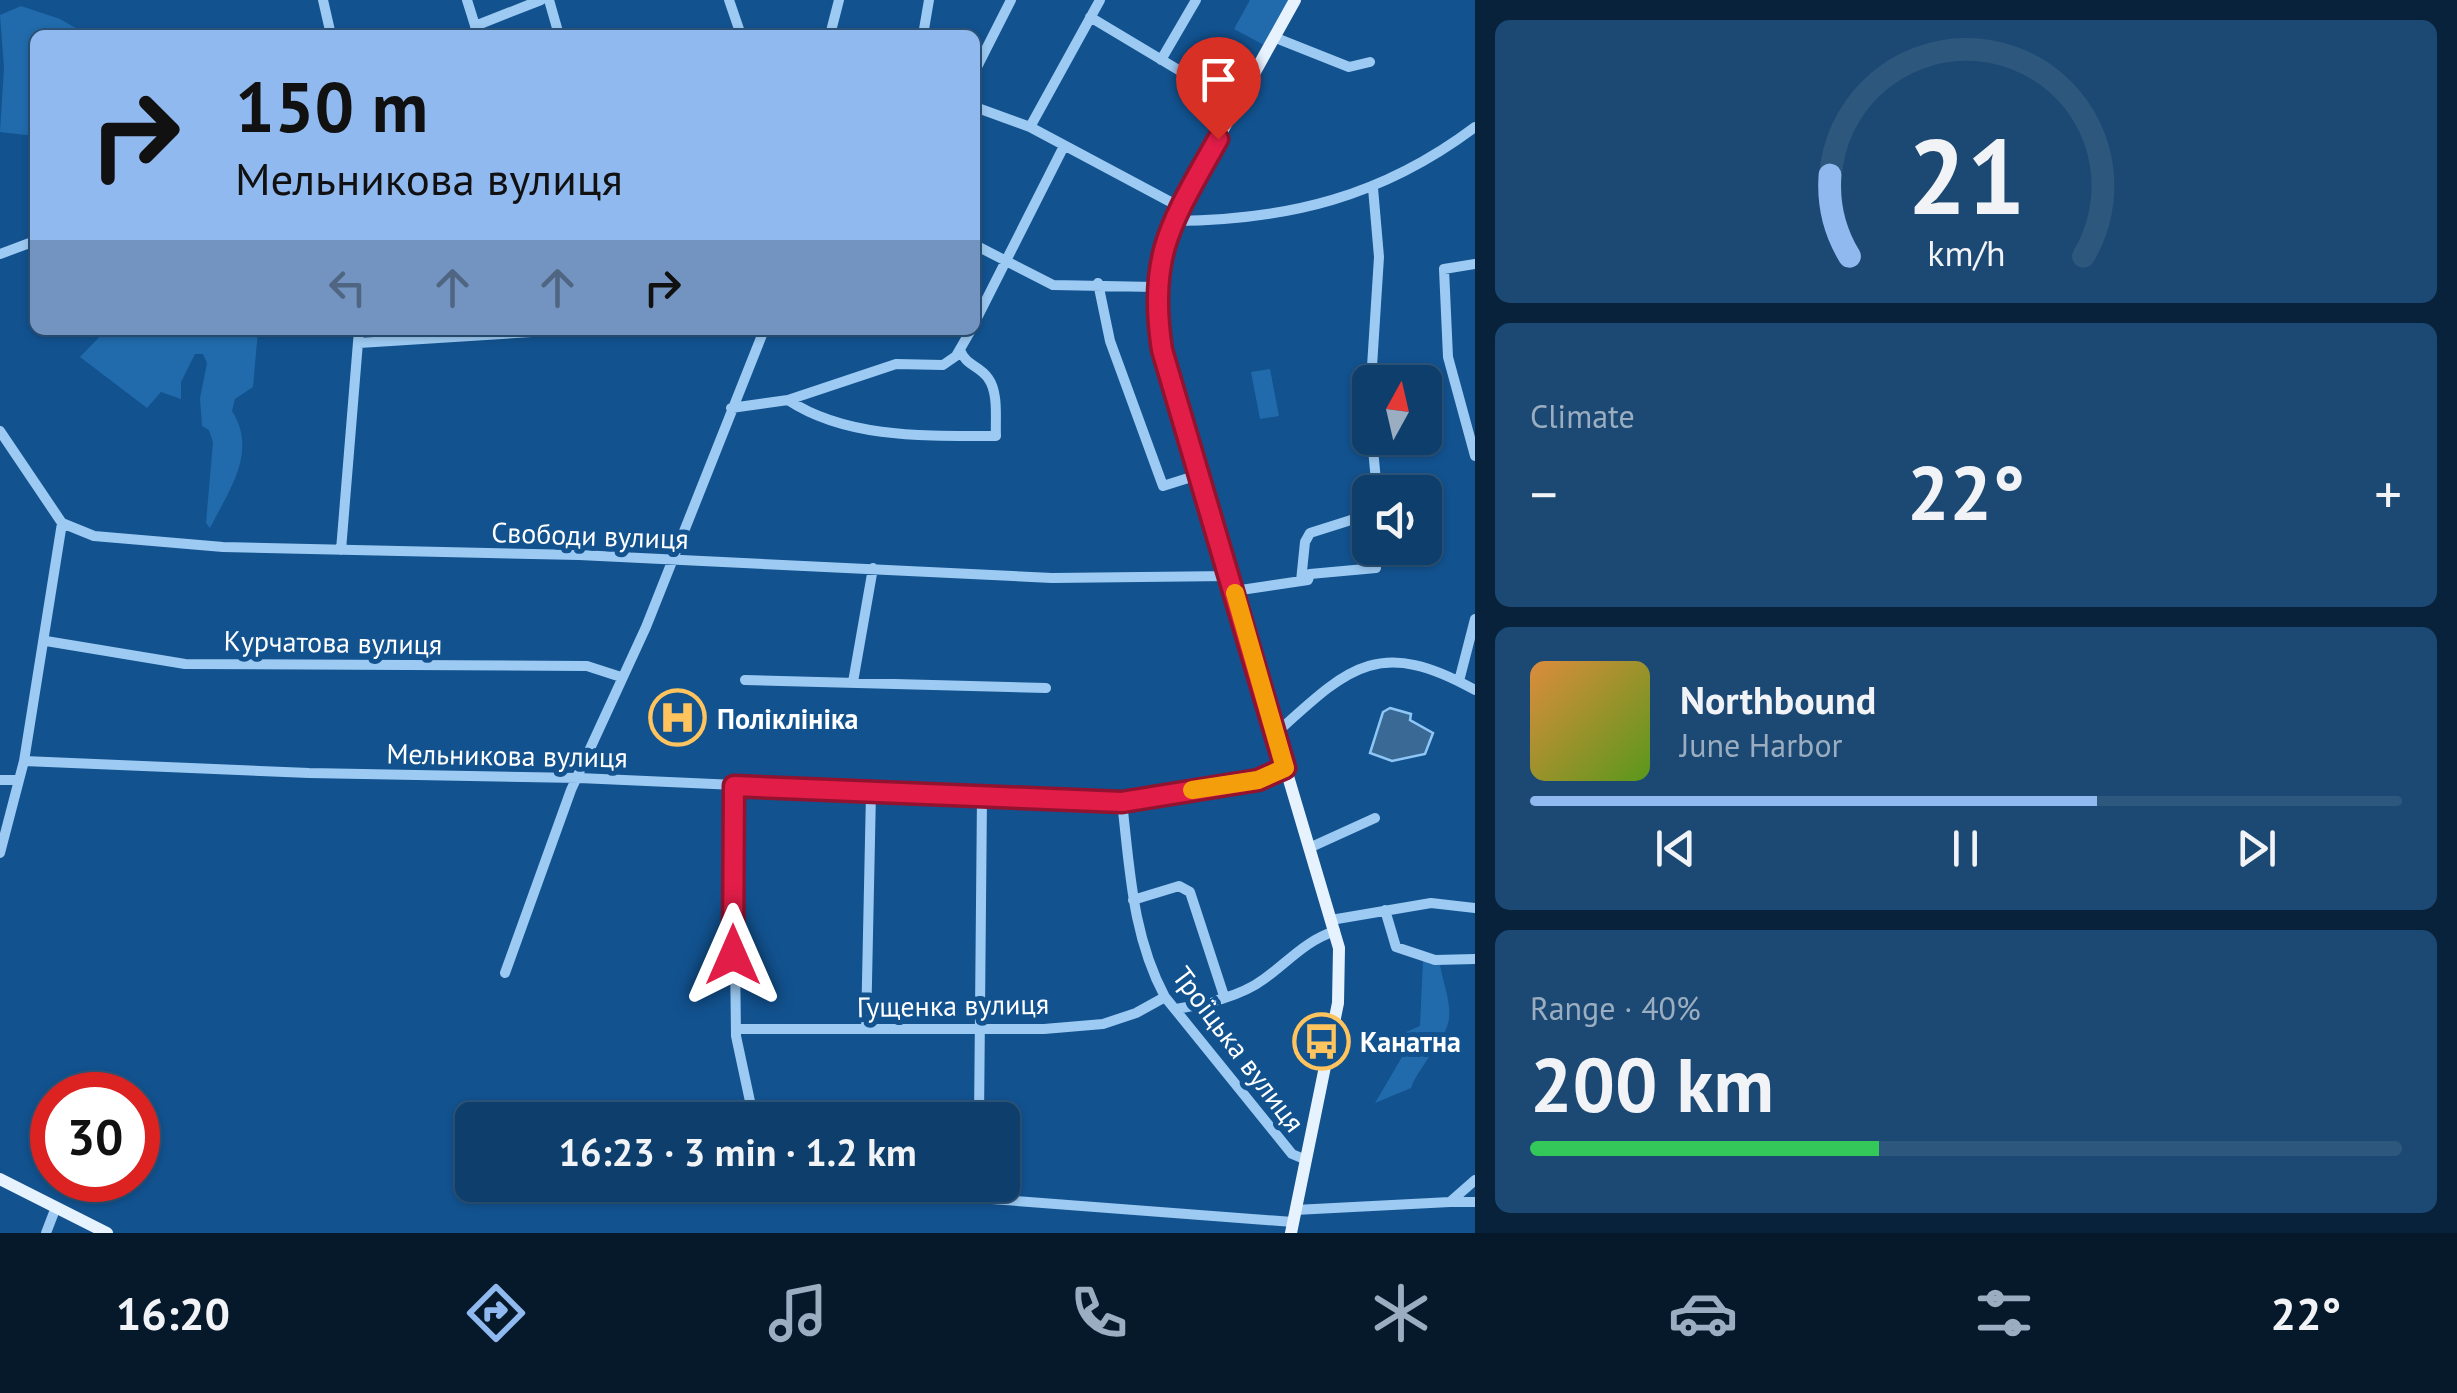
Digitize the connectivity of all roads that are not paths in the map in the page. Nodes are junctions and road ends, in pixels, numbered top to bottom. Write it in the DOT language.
graph roads {
  1 [pos="323,0"];
  2 [pos="467,0"];
  3 [pos="540,0"];
  4 [pos="548,0"];
  5 [pos="728,0"];
  6 [pos="838,0"];
  7 [pos="929,0"];
  8 [pos="1011,0"];
  9 [pos="1100,0"];
  10 [pos="1196,0"];
  11 [pos="1295,0"];
  12 [pos="1090,17"];
  13 [pos="329,30"];
  14 [pos="476,30"];
  15 [pos="478,30"];
  16 [pos="557,30"];
  17 [pos="739,30"];
  18 [pos="831,30"];
  19 [pos="924,30"];
  20 [pos="1276,38"];
  21 [pos="1161,60"];
  22 [pos="980,61"];
  23 [pos="1370,62"];
  24 [pos="1236,105"];
  25 [pos="980,109"];
  26 [pos="1030,127"];
  27 [pos="1474,127"];
  28 [pos="1064,146"];
  29 [pos="1373,188"];
  30 [pos="1180,207"];
  31 [pos="1174,221"];
  32 [pos="30,243"];
  33 [pos="980,248"];
  34 [pos="0,254"];
  35 [pos="1008,262"];
  36 [pos="1474,264"];
  37 [pos="1098,282"];
  38 [pos="1155,287"];
  39 [pos="980,313"];
  40 [pos="359,335"];
  41 [pos="484,335"];
  42 [pos="762,335"];
  43 [pos="968,335"];
  44 [pos="358,343"];
  45 [pos="960,350"];
  46 [pos="1372,365"];
  47 [pos="788,400"];
  48 [pos="731,408"];
  49 [pos="0,431"];
  50 [pos="1474,456"];
  51 [pos="1200,474"];
  52 [pos="1352,520"];
  53 [pos="62,523"];
  54 [pos="342,550"];
  55 [pos="673,561"];
  56 [pos="872,568"];
  57 [pos="1376,568"];
  58 [pos="1230,576"];
  59 [pos="1301,582"];
  60 [pos="1234,590"];
  61 [pos="1474,619"];
  62 [pos="46,641"];
  63 [pos="621,677"];
  64 [pos="745,680"];
  65 [pos="1459,681"];
  66 [pos="853,682"];
  67 [pos="1046,688"];
  68 [pos="1474,690"];
  69 [pos="1274,735"];
  70 [pos="24,760"];
  71 [pos="1285,768"];
  72 [pos="578,778"];
  73 [pos="0,780"];
  74 [pos="19,780"];
  75 [pos="734,786"];
  76 [pos="871,792"];
  77 [pos="982,795"];
  78 [pos="1122,802"];
  79 [pos="1376,818"];
  80 [pos="1309,848"];
  81 [pos="0,853"];
  82 [pos="1132,900"];
  83 [pos="1474,908"];
  84 [pos="1386,910"];
  85 [pos="1333,925"];
  86 [pos="1474,959"];
  87 [pos="505,974"];
  88 [pos="1224,996"];
  89 [pos="1165,997"];
  90 [pos="1176,1009"];
  91 [pos="980,1028"];
  92 [pos="736,1029"];
  93 [pos="866,1029"];
  94 [pos="750,1102"];
  95 [pos="979,1102"];
  96 [pos="1304,1160"];
  97 [pos="0,1179"];
  98 [pos="1474,1180"];
  99 [pos="1020,1201"];
  100 [pos="1450,1202"];
  101 [pos="1474,1202"];
  102 [pos="56,1207"];
  103 [pos="1293,1222"];
  104 [pos="46,1233"];
  105 [pos="107,1233"];
  1 -- 13 [label="street"];
  2 -- 14 [label="street"];
  3 -- 15 [label="street"];
  4 -- 16 [label="street"];
  5 -- 17 [label="street"];
  6 -- 18 [label="street"];
  7 -- 19 [label="street"];
  8 -- 22 [label="street"];
  9 -- 12 [label="street"];
  10 -- 21 [label="street"];
  11 -- 20 [label="main road"];
  12 -- 21 [label="street"];
  12 -- 26 [label="street"];
  20 -- 23 [label="street"];
  20 -- 24 [label="main road"];
  21 -- 24 [label="street"];
  24 -- 30 [label="main road"];
  25 -- 26 [label="street"];
  26 -- 28 [label="street"];
  27 -- 29 [label="street"];
  28 -- 30 [label="street"];
  28 -- 35 [label="street"];
  29 -- 31 [label="street"];
  29 -- 46 [label="street"];
  30 -- 31 [label="main road"];
  31 -- 38 [label="main road"];
  32 -- 34 [label="street"];
  33 -- 35 [label="street"];
  35 -- 37 [label="street"];
  35 -- 39 [label="street"];
  36 -- 50 [label="street"];
  37 -- 38 [label="street"];
  37 -- 51 [label="street"];
  38 -- 51 [label="main road"];
  40 -- 44 [label="street"];
  41 -- 44 [label="street"];
  42 -- 48 [label="street"];
  43 -- 45 [label="street"];
  44 -- 54 [label="street"];
  45 -- 47 [label="street"];
  45 -- 47 [label="street"];
  47 -- 48 [label="street"];
  48 -- 55 [label="street"];
  49 -- 53 [label="street"];
  51 -- 58 [label="main road"];
  52 -- 59 [label="street"];
  53 -- 54 [label="street, Свободи вулиця"];
  53 -- 62 [label="street"];
  54 -- 55 [label="street, Свободи вулиця"];
  55 -- 56 [label="street, Свободи вулиця"];
  55 -- 63 [label="street"];
  56 -- 58 [label="street, Свободи вулиця"];
  56 -- 66 [label="street"];
  57 -- 59 [label="street"];
  58 -- 60 [label="main road"];
  59 -- 60 [label="street"];
  60 -- 69 [label="main road"];
  61 -- 65 [label="street"];
  62 -- 63 [label="street, Курчатова вулиця"];
  62 -- 70 [label="street"];
  63 -- 72 [label="street"];
  64 -- 66 [label="street"];
  65 -- 68 [label="street"];
  65 -- 69 [label="street"];
  66 -- 67 [label="street"];
  69 -- 71 [label="main road"];
  70 -- 72 [label="street, Мельникова вулиця"];
  70 -- 74 [label="street"];
  71 -- 78 [label="street, Мельникова вулиця"];
  71 -- 80 [label="main road"];
  72 -- 75 [label="street, Мельникова вулиця"];
  72 -- 87 [label="street"];
  73 -- 74 [label="street"];
  74 -- 81 [label="street"];
  75 -- 76 [label="street, Мельникова вулиця"];
  75 -- 92 [label="street"];
  76 -- 77 [label="street, Мельникова вулиця"];
  76 -- 93 [label="street"];
  77 -- 78 [label="street, Мельникова вулиця"];
  77 -- 91 [label="street"];
  78 -- 82 [label="street, Троїцька вулиця"];
  79 -- 80 [label="street"];
  80 -- 85 [label="main road"];
  82 -- 88 [label="street, Троїцька вулиця"];
  82 -- 89 [label="street, Троїцька вулиця"];
  83 -- 84 [label="street"];
  84 -- 85 [label="street"];
  84 -- 86 [label="street"];
  85 -- 88 [label="street"];
  85 -- 96 [label="main road"];
  88 -- 90 [label="street"];
  89 -- 90 [label="street, Троїцька вулиця"];
  89 -- 91 [label="street, Гущенка вулиця"];
  90 -- 96 [label="street, Троїцька вулиця"];
  91 -- 93 [label="street, Гущенка вулиця"];
  91 -- 95 [label="street"];
  92 -- 93 [label="street, Гущенка вулиця"];
  92 -- 94 [label="street"];
  96 -- 103 [label="main road"];
  97 -- 102 [label="main road"];
  98 -- 100 [label="street"];
  99 -- 103 [label="street"];
  100 -- 101 [label="street"];
  100 -- 103 [label="street"];
  102 -- 104 [label="street"];
  102 -- 105 [label="main road"];
}
